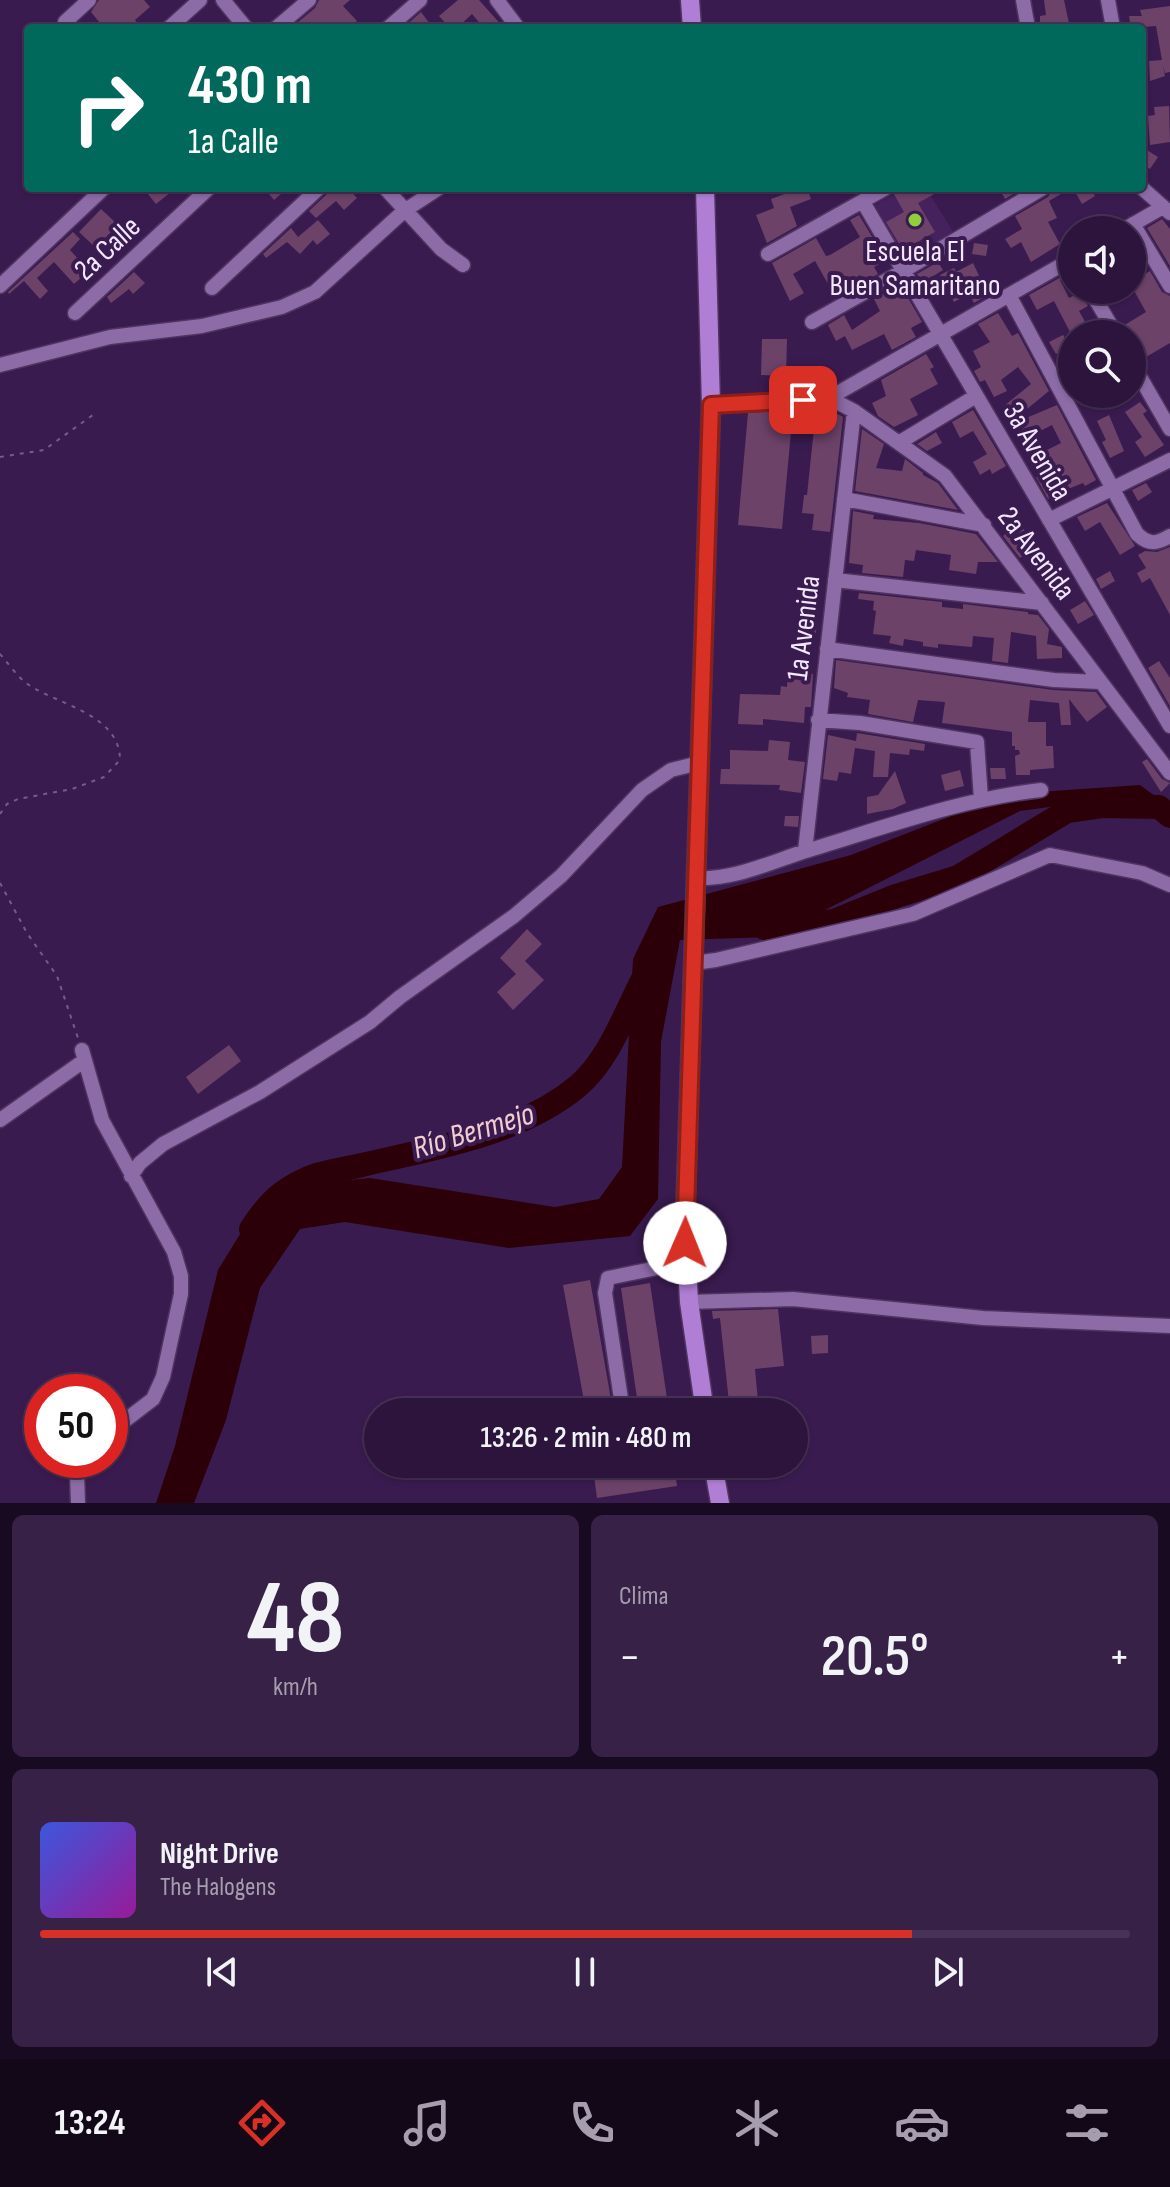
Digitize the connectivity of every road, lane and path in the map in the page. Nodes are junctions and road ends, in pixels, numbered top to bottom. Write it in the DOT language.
graph roads {
  1 [pos="89,0"];
  2 [pos="200,0"];
  3 [pos="223,0"];
  4 [pos="309,0"];
  5 [pos="420,0"];
  6 [pos="497,0"];
  7 [pos="690,0"];
  8 [pos="1023,0"];
  9 [pos="1108,0"];
  10 [pos="65,22"];
  11 [pos="173,24"];
  12 [pos="243,24"];
  13 [pos="281,24"];
  14 [pos="393,24"];
  15 [pos="511,24"];
  16 [pos="692,24"];
  17 [pos="1027,24"];
  18 [pos="1112,24"];
  19 [pos="100,192"];
  20 [pos="205,192"];
  21 [pos="315,192"];
  22 [pos="388,192"];
  23 [pos="433,192"];
  24 [pos="705,192"];
  25 [pos="879,192"];
  26 [pos="1036,192"];
  27 [pos="1146,192"];
  28 [pos="863,202"];
  29 [pos="1167,210"];
  30 [pos="404,211"];
  31 [pos="1146,219"];
  32 [pos="1146,252"];
  33 [pos="768,254"];
  34 [pos="463,265"];
  35 [pos="1058,267"];
  36 [pos="903,271"];
  37 [pos="0,286"];
  38 [pos="1170,286"];
  39 [pos="212,288"];
  40 [pos="1009,295"];
  41 [pos="75,313"];
  42 [pos="812,322"];
  43 [pos="940,335"];
  44 [pos="0,365"];
  45 [pos="1146,387"];
  46 [pos="976,396"];
  47 [pos="829,398"];
  48 [pos="711,405"];
  49 [pos="854,411"];
  50 [pos="97,412"];
  51 [pos="1170,429"];
  52 [pos="900,442"];
  53 [pos="0,457"];
  54 [pos="1170,460"];
  55 [pos="1112,490"];
  56 [pos="844,499"];
  57 [pos="1049,520"];
  58 [pos="984,525"];
  59 [pos="1170,536"];
  60 [pos="835,580"];
  61 [pos="1042,603"];
  62 [pos="827,649"];
  63 [pos="0,654"];
  64 [pos="1100,682"];
  65 [pos="818,720"];
  66 [pos="1170,726"];
  67 [pos="699,763"];
  68 [pos="1170,773"];
  69 [pos="1041,790"];
  70 [pos="981,799"];
  71 [pos="0,814"];
  72 [pos="805,851"];
  73 [pos="0,883"];
  74 [pos="696,883"];
  75 [pos="1170,885"];
  76 [pos="694,961"];
  77 [pos="83,1055"];
  78 [pos="0,1120"];
  79 [pos="131,1176"];
  80 [pos="686,1262"];
  81 [pos="689,1302"];
  82 [pos="1170,1326"];
  83 [pos="621,1398"];
  84 [pos="703,1398"];
  85 [pos="128,1418"];
  86 [pos="77,1478"];
  87 [pos="716,1478"];
  88 [pos="78,1503"];
  89 [pos="720,1503"];
  1 -- 10 [label="street"];
  2 -- 11 [label="street"];
  3 -- 12 [label="street"];
  4 -- 13 [label="street"];
  5 -- 14 [label="street"];
  6 -- 15 [label="street"];
  7 -- 16 [label="main road"];
  8 -- 17 [label="street"];
  9 -- 18 [label="street"];
  19 -- 37 [label="street"];
  20 -- 41 [label="street, 2a Calle"];
  21 -- 39 [label="street"];
  22 -- 30 [label="street"];
  23 -- 30 [label="street"];
  24 -- 48 [label="main road"];
  25 -- 28 [label="street"];
  26 -- 36 [label="street"];
  27 -- 29 [label="street"];
  28 -- 33 [label="street"];
  28 -- 36 [label="street, 3a Avenida"];
  29 -- 31 [label="street"];
  30 -- 34 [label="street"];
  30 -- 44 [label="street"];
  32 -- 38 [label="street"];
  35 -- 40 [label="street"];
  36 -- 42 [label="street"];
  36 -- 43 [label="street, 3a Avenida"];
  40 -- 43 [label="street"];
  40 -- 55 [label="street"];
  43 -- 46 [label="street, 3a Avenida"];
  43 -- 47 [label="street"];
  45 -- 51 [label="street"];
  46 -- 52 [label="street"];
  46 -- 57 [label="street, 3a Avenida"];
  47 -- 48 [label="street"];
  47 -- 49 [label="street, 2a Avenida"];
  48 -- 67 [label="main road"];
  49 -- 52 [label="street, 2a Avenida"];
  49 -- 56 [label="street, 1a Avenida"];
  50 -- 53 [label="path"];
  52 -- 58 [label="street, 2a Avenida"];
  54 -- 55 [label="street"];
  55 -- 57 [label="street"];
  55 -- 59 [label="street"];
  56 -- 58 [label="street"];
  56 -- 60 [label="street, 1a Avenida"];
  57 -- 66 [label="street, 3a Avenida"];
  58 -- 61 [label="street, 2a Avenida"];
  60 -- 61 [label="street"];
  60 -- 62 [label="street, 1a Avenida"];
  61 -- 64 [label="street, 2a Avenida"];
  62 -- 64 [label="street"];
  62 -- 65 [label="street, 1a Avenida"];
  63 -- 71 [label="path"];
  64 -- 68 [label="street, 2a Avenida"];
  65 -- 70 [label="street"];
  65 -- 72 [label="street, 1a Avenida"];
  67 -- 74 [label="main road"];
  67 -- 79 [label="street"];
  69 -- 70 [label="street"];
  70 -- 72 [label="street"];
  72 -- 74 [label="street"];
  73 -- 77 [label="path"];
  74 -- 76 [label="main road"];
  75 -- 76 [label="street"];
  76 -- 80 [label="main road"];
  77 -- 78 [label="street"];
  77 -- 79 [label="street"];
  79 -- 85 [label="street"];
  80 -- 81 [label="main road"];
  80 -- 83 [label="street"];
  81 -- 82 [label="street"];
  81 -- 84 [label="main road"];
  86 -- 88 [label="street"];
  87 -- 89 [label="main road"];
}
